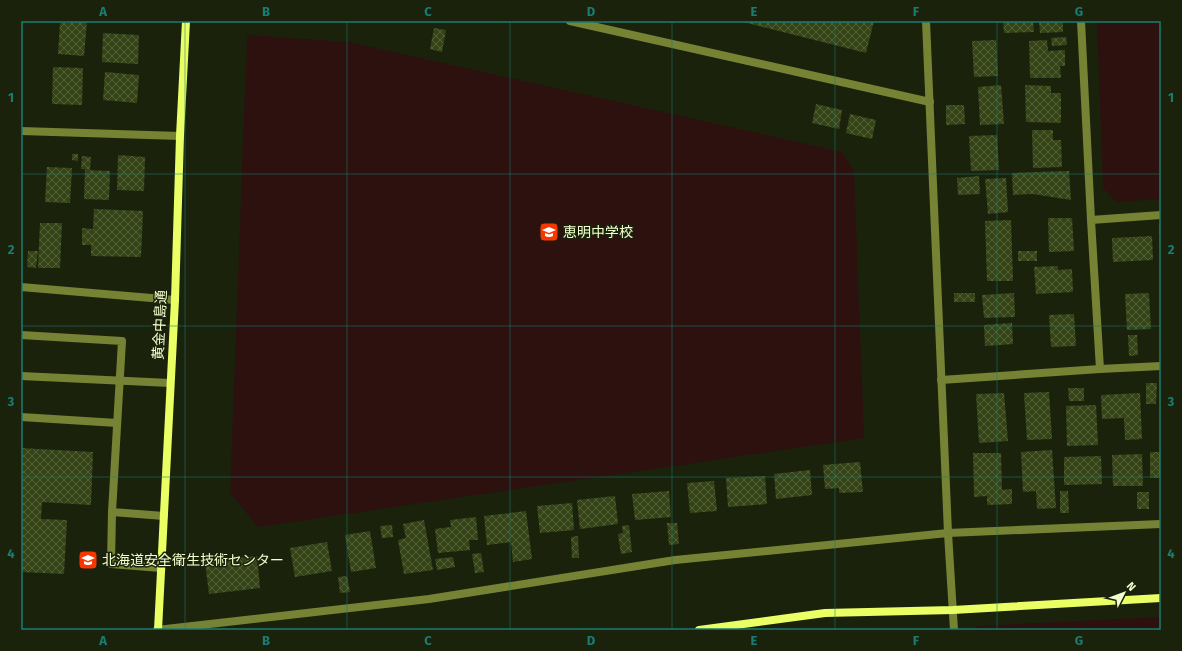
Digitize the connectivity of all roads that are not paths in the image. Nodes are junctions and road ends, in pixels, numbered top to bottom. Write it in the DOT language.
graph roads {
  1 [pos="186,21"];
  2 [pos="570,21"];
  3 [pos="926,21"];
  4 [pos="1081,21"];
  5 [pos="930,102"];
  6 [pos="21,131"];
  7 [pos="180,136"];
  8 [pos="1161,215"];
  9 [pos="1091,220"];
  10 [pos="21,288"];
  11 [pos="175,300"];
  12 [pos="21,335"];
  13 [pos="1161,366"];
  14 [pos="1100,369"];
  15 [pos="21,376"];
  16 [pos="941,380"];
  17 [pos="120,382"];
  18 [pos="170,383"];
  19 [pos="21,417"];
  20 [pos="117,423"];
  21 [pos="112,512"];
  22 [pos="164,516"];
  23 [pos="1161,524"];
  24 [pos="948,533"];
  25 [pos="161,568"];
  26 [pos="1161,598"];
  27 [pos="953,610"];
  28 [pos="157,630"];
  29 [pos="699,630"];
  30 [pos="954,630"];
  1 -- 7 [label="street, 黄金中島通"];
  2 -- 5 [label="street"];
  3 -- 5 [label="street"];
  4 -- 9 [label="street"];
  5 -- 16 [label="street"];
  6 -- 7 [label="street"];
  7 -- 11 [label="street, 黄金中島通"];
  8 -- 9 [label="street"];
  9 -- 14 [label="street"];
  10 -- 11 [label="street"];
  11 -- 18 [label="street, 黄金中島通"];
  12 -- 17 [label="street"];
  13 -- 14 [label="street"];
  14 -- 16 [label="street"];
  15 -- 17 [label="street"];
  16 -- 24 [label="street"];
  17 -- 18 [label="street"];
  17 -- 20 [label="street"];
  18 -- 22 [label="street, 黄金中島通"];
  19 -- 20 [label="street"];
  20 -- 21 [label="street"];
  21 -- 22 [label="street"];
  21 -- 25 [label="street"];
  22 -- 25 [label="street, 黄金中島通"];
  23 -- 24 [label="street"];
  24 -- 27 [label="street"];
  24 -- 28 [label="street"];
  25 -- 28 [label="street, 黄金中島通"];
  26 -- 27 [label="street"];
  27 -- 29 [label="street"];
  27 -- 30 [label="street"];
}
